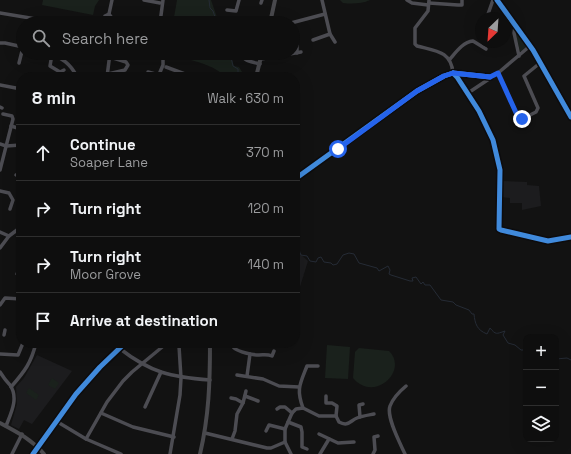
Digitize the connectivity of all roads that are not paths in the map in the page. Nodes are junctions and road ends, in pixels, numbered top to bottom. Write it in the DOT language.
graph roads {
  1 [pos="112,0"];
  2 [pos="144,0"];
  3 [pos="239,0"];
  4 [pos="275,0"];
  5 [pos="322,0"];
  6 [pos="407,0"];
  7 [pos="462,0"];
  8 [pos="493,0"];
  9 [pos="497,0"];
  10 [pos="162,1"];
  11 [pos="429,3"];
  12 [pos="227,10"];
  13 [pos="489,12"];
  14 [pos="1,13"];
  15 [pos="109,14"];
  16 [pos="325,14"];
  17 [pos="19,16"];
  18 [pos="105,16"];
  19 [pos="161,16"];
  20 [pos="272,16"];
  21 [pos="300,21"];
  22 [pos="516,27"];
  23 [pos="330,34"];
  24 [pos="313,40"];
  25 [pos="335,42"];
  26 [pos="0,43"];
  27 [pos="16,45"];
  28 [pos="530,46"];
  29 [pos="486,50"];
  30 [pos="519,56"];
  31 [pos="450,59"];
  32 [pos="20,60"];
  33 [pos="51,60"];
  34 [pos="62,60"];
  35 [pos="110,60"];
  36 [pos="121,60"];
  37 [pos="163,60"];
  38 [pos="244,60"];
  39 [pos="261,60"];
  40 [pos="19,63"];
  41 [pos="540,63"];
  42 [pos="260,64"];
  43 [pos="166,67"];
  44 [pos="64,70"];
  45 [pos="60,72"];
  46 [pos="60,72"];
  47 [pos="74,72"];
  48 [pos="108,72"];
  49 [pos="118,72"];
  50 [pos="160,72"];
  51 [pos="180,72"];
  52 [pos="258,72"];
  53 [pos="453,73"];
  54 [pos="498,73"];
  55 [pos="490,77"];
  56 [pos="0,85"];
  57 [pos="16,88"];
  58 [pos="468,93"];
  59 [pos="3,114"];
  60 [pos="571,117"];
  61 [pos="11,126"];
  62 [pos="16,128"];
  63 [pos="0,144"];
  64 [pos="16,145"];
  65 [pos="6,146"];
  66 [pos="2,157"];
  67 [pos="0,170"];
  68 [pos="300,175"];
  69 [pos="0,190"];
  70 [pos="10,209"];
  71 [pos="16,231"];
  72 [pos="0,232"];
  73 [pos="9,236"];
  74 [pos="571,237"];
  75 [pos="0,248"];
  76 [pos="16,298"];
  77 [pos="0,305"];
  78 [pos="21,348"];
  79 [pos="35,348"];
  80 [pos="120,348"];
  81 [pos="161,348"];
  82 [pos="179,348"];
  83 [pos="210,348"];
  84 [pos="274,351"];
  85 [pos="0,354"];
  86 [pos="250,354"];
  87 [pos="235,355"];
  88 [pos="142,364"];
  89 [pos="318,366"];
  90 [pos="0,372"];
  91 [pos="161,372"];
  92 [pos="236,375"];
  93 [pos="246,376"];
  94 [pos="181,378"];
  95 [pos="210,380"];
  96 [pos="406,386"];
  97 [pos="11,387"];
  98 [pos="299,387"];
  99 [pos="246,390"];
  100 [pos="245,396"];
  101 [pos="326,396"];
  102 [pos="231,398"];
  103 [pos="258,401"];
  104 [pos="243,403"];
  105 [pos="363,404"];
  106 [pos="145,407"];
  107 [pos="303,408"];
  108 [pos="277,409"];
  109 [pos="100,413"];
  110 [pos="292,413"];
  111 [pos="374,414"];
  112 [pos="336,416"];
  113 [pos="360,417"];
  114 [pos="56,421"];
  115 [pos="288,422"];
  116 [pos="0,423"];
  117 [pos="6,426"];
  118 [pos="286,429"];
  119 [pos="266,431"];
  120 [pos="205,433"];
  121 [pos="22,434"];
  122 [pos="319,434"];
  123 [pos="375,436"];
  124 [pos="174,437"];
  125 [pos="86,439"];
  126 [pos="232,439"];
  127 [pos="329,439"];
  128 [pos="285,442"];
  129 [pos="354,442"];
  130 [pos="37,446"];
  131 [pos="307,449"];
  132 [pos="12,454"];
  133 [pos="33,454"];
  134 [pos="44,454"];
  135 [pos="122,454"];
  136 [pos="170,454"];
  137 [pos="200,454"];
  138 [pos="291,454"];
  139 [pos="320,454"];
  140 [pos="373,454"];
  141 [pos="405,454"];
  1 -- 15 [label="street"];
  2 -- 10 [label="street"];
  3 -- 12 [label="street"];
  4 -- 20 [label="main road"];
  5 -- 16 [label="street"];
  6 -- 11 [label="street"];
  7 -- 11 [label="street"];
  8 -- 13 [label="street"];
  9 -- 22 [label="street"];
  10 -- 19 [label="street"];
  11 -- 31 [label="street"];
  14 -- 17 [label="street"];
  15 -- 18 [label="street"];
  16 -- 21 [label="street"];
  16 -- 23 [label="street"];
  22 -- 28 [label="street"];
  22 -- 30 [label="street"];
  23 -- 24 [label="street"];
  23 -- 25 [label="street"];
  26 -- 27 [label="street"];
  28 -- 30 [label="street"];
  28 -- 41 [label="street"];
  29 -- 31 [label="street"];
  30 -- 54 [label="street"];
  31 -- 53 [label="street"];
  32 -- 40 [label="street"];
  33 -- 46 [label="street"];
  34 -- 47 [label="street"];
  35 -- 48 [label="street"];
  36 -- 49 [label="street"];
  37 -- 50 [label="street"];
  38 -- 42 [label="street"];
  39 -- 42 [label="main road"];
  41 -- 54 [label="street"];
  41 -- 60 [label="street"];
  42 -- 52 [label="main road"];
  43 -- 51 [label="street"];
  44 -- 45 [label="street"];
  53 -- 55 [label="street"];
  53 -- 58 [label="street"];
  53 -- 68 [label="street"];
  54 -- 55 [label="street"];
  55 -- 58 [label="street"];
  56 -- 57 [label="street"];
  58 -- 74 [label="street"];
  59 -- 61 [label="street"];
  61 -- 62 [label="street"];
  61 -- 65 [label="street"];
  63 -- 65 [label="street"];
  64 -- 65 [label="street"];
  65 -- 66 [label="street"];
  66 -- 67 [label="street"];
  69 -- 70 [label="street"];
  71 -- 73 [label="street"];
  72 -- 73 [label="street"];
  73 -- 75 [label="street"];
  76 -- 77 [label="street"];
  78 -- 85 [label="street"];
  79 -- 97 [label="street"];
  80 -- 88 [label="street"];
  80 -- 114 [label="street"];
  81 -- 88 [label="street"];
  82 -- 94 [label="street"];
  83 -- 95 [label="main road"];
  84 -- 86 [label="street"];
  86 -- 87 [label="street"];
  86 -- 93 [label="street"];
  88 -- 91 [label="street"];
  88 -- 109 [label="street"];
  89 -- 98 [label="street"];
  90 -- 97 [label="street"];
  91 -- 94 [label="street"];
  91 -- 106 [label="street"];
  92 -- 93 [label="street"];
  93 -- 98 [label="street"];
  94 -- 95 [label="street"];
  94 -- 124 [label="street"];
  95 -- 120 [label="main road"];
  96 -- 141 [label="street"];
  97 -- 117 [label="street"];
  98 -- 107 [label="street"];
  99 -- 100 [label="street"];
  100 -- 103 [label="street"];
  100 -- 104 [label="street"];
  101 -- 112 [label="street"];
  102 -- 104 [label="street"];
  104 -- 126 [label="street"];
  105 -- 113 [label="street"];
  107 -- 110 [label="street"];
  107 -- 112 [label="street"];
  108 -- 110 [label="street"];
  109 -- 124 [label="street"];
  109 -- 125 [label="street"];
  110 -- 115 [label="street"];
  111 -- 113 [label="street"];
  112 -- 113 [label="street"];
  114 -- 125 [label="street"];
  114 -- 130 [label="street"];
  115 -- 118 [label="street"];
  115 -- 131 [label="street"];
  116 -- 117 [label="main road"];
  117 -- 121 [label="main road"];
  118 -- 119 [label="street"];
  118 -- 128 [label="street"];
  120 -- 126 [label="street"];
  120 -- 137 [label="main road"];
  121 -- 130 [label="main road"];
  121 -- 132 [label="street"];
  122 -- 127 [label="street"];
  123 -- 140 [label="street"];
  124 -- 136 [label="street"];
  125 -- 135 [label="street"];
  126 -- 128 [label="street"];
  127 -- 129 [label="street"];
  127 -- 139 [label="street"];
  128 -- 138 [label="street"];
  130 -- 133 [label="street"];
  130 -- 134 [label="main road"];
}
